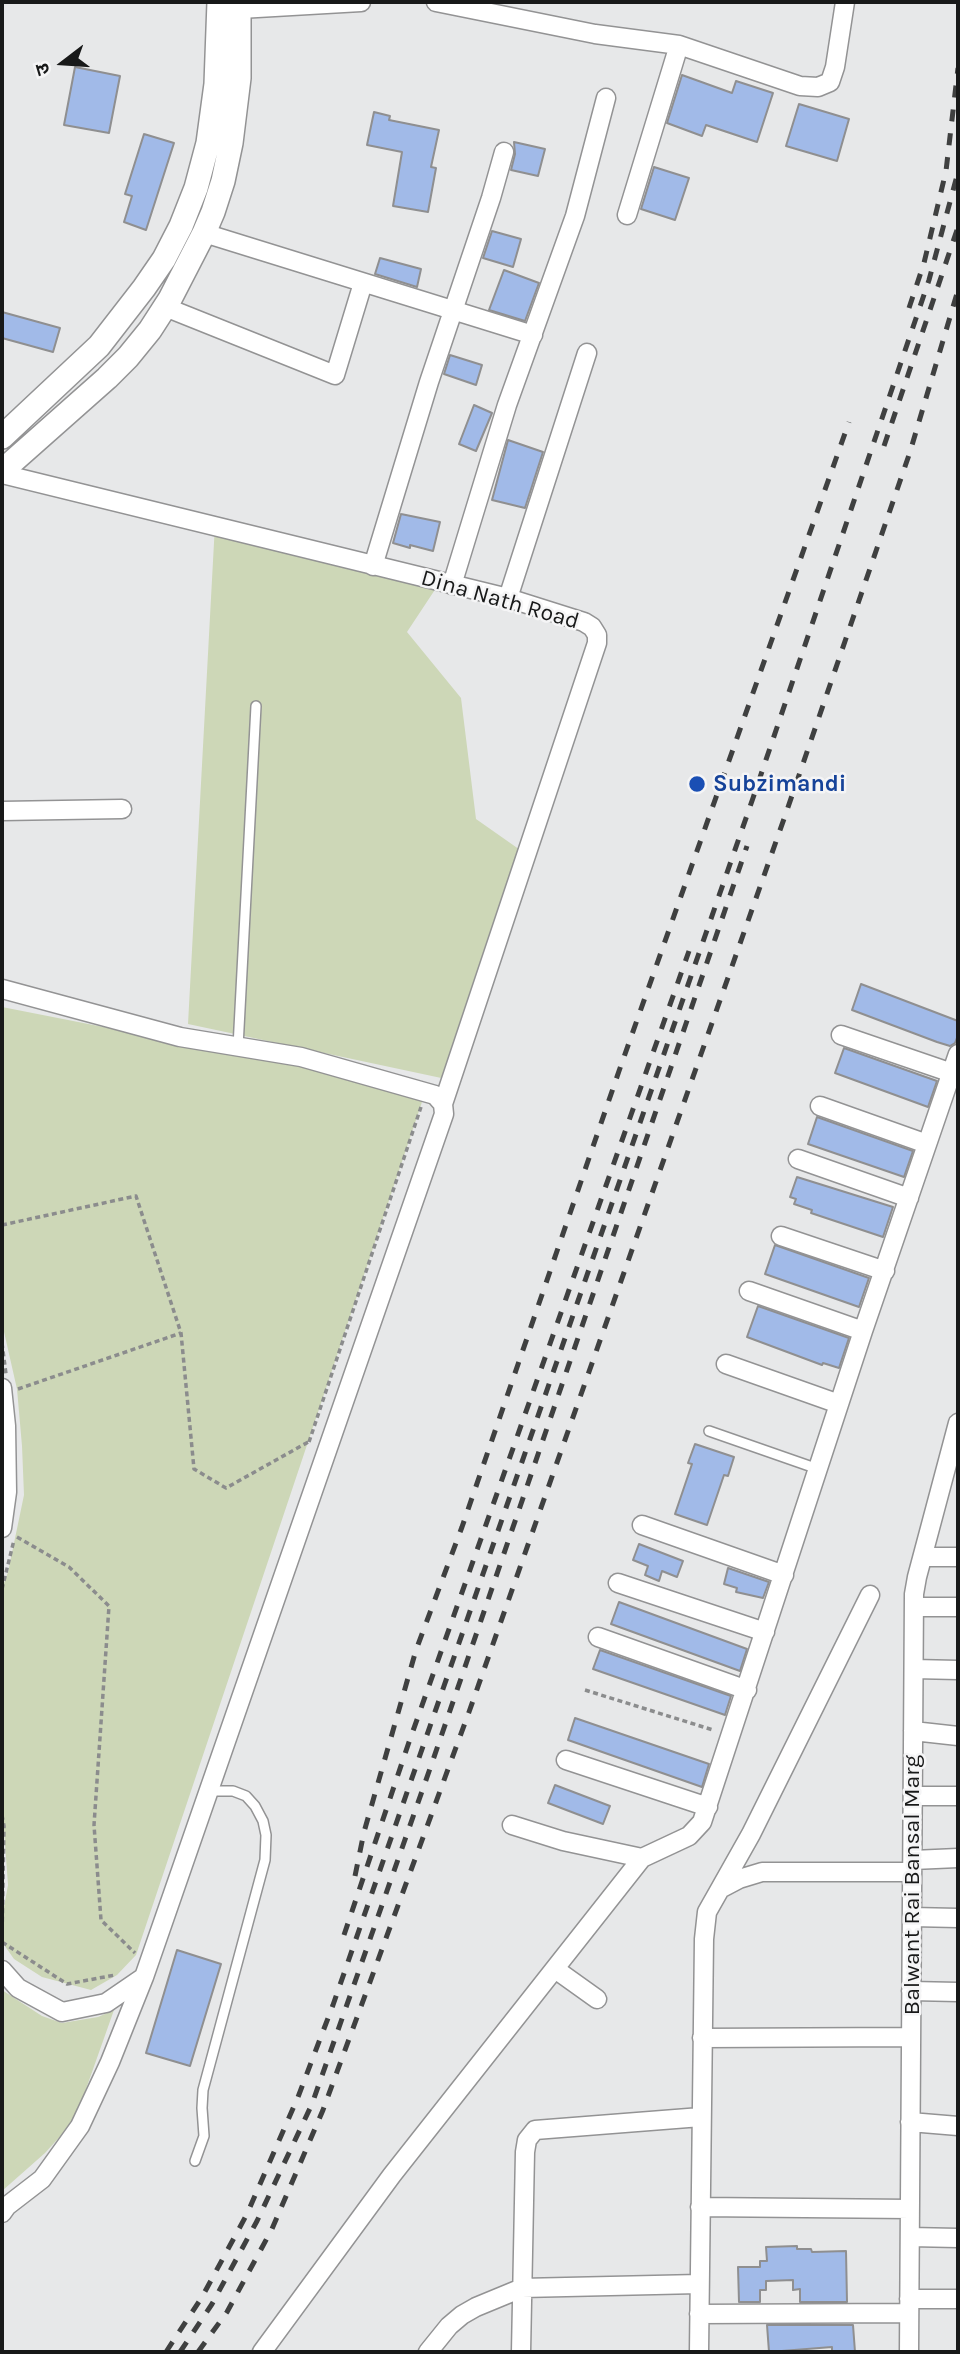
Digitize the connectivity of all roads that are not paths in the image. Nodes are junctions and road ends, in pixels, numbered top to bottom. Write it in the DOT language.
graph roads {
  1 [pos="361,2"];
  2 [pos="436,2"];
  3 [pos="845,2"];
  4 [pos="233,4"];
  5 [pos="679,45"];
  6 [pos="606,98"];
  7 [pos="504,152"];
  8 [pos="627,215"];
  9 [pos="204,233"];
  10 [pos="363,283"];
  11 [pos="164,307"];
  12 [pos="452,311"];
  13 [pos="533,335"];
  14 [pos="587,353"];
  15 [pos="2,436"];
  16 [pos="2,472"];
  17 [pos="373,566"];
  18 [pos="452,585"];
  19 [pos="508,598"];
  20 [pos="256,706"];
  21 [pos="122,809"];
  22 [pos="2,811"];
  23 [pos="2,989"];
  24 [pos="841,1035"];
  25 [pos="238,1046"];
  26 [pos="958,1054"];
  27 [pos="952,1073"];
  28 [pos="443,1104"];
  29 [pos="820,1106"];
  30 [pos="927,1144"];
  31 [pos="798,1159"];
  32 [pos="909,1198"];
  33 [pos="781,1236"];
  34 [pos="885,1271"];
  35 [pos="749,1291"];
  36 [pos="863,1331"];
  37 [pos="726,1364"];
  38 [pos="10,1389"];
  39 [pos="839,1404"];
  40 [pos="958,1423"];
  41 [pos="709,1431"];
  42 [pos="818,1469"];
  43 [pos="642,1525"];
  44 [pos="9,1532"];
  45 [pos="924,1557"];
  46 [pos="958,1557"];
  47 [pos="784,1575"];
  48 [pos="618,1583"];
  49 [pos="870,1595"];
  50 [pos="914,1607"];
  51 [pos="958,1607"];
  52 [pos="765,1632"];
  53 [pos="598,1637"];
  54 [pos="914,1669"];
  55 [pos="958,1670"];
  56 [pos="747,1690"];
  57 [pos="913,1731"];
  58 [pos="958,1736"];
  59 [pos="566,1760"];
  60 [pos="209,1791"];
  61 [pos="913,1796"];
  62 [pos="958,1796"];
  63 [pos="708,1807"];
  64 [pos="512,1825"];
  65 [pos="642,1858"];
  66 [pos="958,1858"];
  67 [pos="912,1866"];
  68 [pos="719,1889"];
  69 [pos="912,1917"];
  70 [pos="958,1918"];
  71 [pos="555,1969"];
  72 [pos="2,1970"];
  73 [pos="144,1977"];
  74 [pos="911,1991"];
  75 [pos="958,1993"];
  76 [pos="597,2000"];
  77 [pos="911,2037"];
  78 [pos="702,2038"];
  79 [pos="701,2117"];
  80 [pos="910,2122"];
  81 [pos="958,2126"];
  82 [pos="195,2161"];
  83 [pos="700,2207"];
  84 [pos="910,2209"];
  85 [pos="2,2213"];
  86 [pos="910,2237"];
  87 [pos="958,2238"];
  88 [pos="699,2284"];
  89 [pos="522,2288"];
  90 [pos="958,2299"];
  91 [pos="909,2306"];
  92 [pos="699,2314"];
  93 [pos="262,2352"];
  94 [pos="428,2352"];
  95 [pos="521,2352"];
  96 [pos="699,2352"];
  97 [pos="909,2352"];
  1 -- 4 [label="street"];
  2 -- 5 [label="street"];
  3 -- 5 [label="street"];
  4 -- 9 [label="street"];
  4 -- 15 [label="street"];
  5 -- 8 [label="street"];
  6 -- 13 [label="street"];
  7 -- 12 [label="street"];
  9 -- 10 [label="street"];
  9 -- 11 [label="street"];
  10 -- 11 [label="street"];
  10 -- 12 [label="street"];
  11 -- 16 [label="street"];
  12 -- 13 [label="street"];
  12 -- 17 [label="street"];
  13 -- 18 [label="street"];
  14 -- 19 [label="street"];
  16 -- 17 [label="street, Dina Nath Road"];
  17 -- 18 [label="street, Dina Nath Road"];
  18 -- 19 [label="street, Dina Nath Road"];
  19 -- 28 [label="street, Dina Nath Road"];
  20 -- 25 [label="lane"];
  21 -- 22 [label="street"];
  23 -- 25 [label="street"];
  24 -- 27 [label="street"];
  25 -- 28 [label="street"];
  26 -- 27 [label="street"];
  27 -- 30 [label="street"];
  28 -- 60 [label="street"];
  29 -- 30 [label="street"];
  30 -- 32 [label="street"];
  31 -- 32 [label="street"];
  32 -- 34 [label="street"];
  33 -- 34 [label="street"];
  34 -- 36 [label="street"];
  35 -- 36 [label="street"];
  36 -- 39 [label="street"];
  37 -- 39 [label="street"];
  38 -- 44 [label="street"];
  39 -- 42 [label="street"];
  40 -- 45 [label="street, Balwant Rai Bansal Marg"];
  41 -- 42 [label="lane"];
  42 -- 47 [label="street"];
  43 -- 47 [label="street"];
  45 -- 46 [label="street"];
  45 -- 50 [label="street, Balwant Rai Bansal Marg"];
  47 -- 52 [label="street"];
  48 -- 52 [label="street"];
  49 -- 68 [label="street"];
  50 -- 51 [label="street"];
  50 -- 54 [label="street, Balwant Rai Bansal Marg"];
  52 -- 56 [label="street"];
  53 -- 56 [label="street"];
  54 -- 55 [label="street"];
  54 -- 57 [label="street, Balwant Rai Bansal Marg"];
  56 -- 63 [label="street"];
  57 -- 58 [label="street"];
  57 -- 61 [label="street, Balwant Rai Bansal Marg"];
  59 -- 63 [label="street"];
  60 -- 73 [label="street"];
  60 -- 82 [label="lane"];
  61 -- 62 [label="street"];
  61 -- 67 [label="street, Balwant Rai Bansal Marg"];
  63 -- 65 [label="street"];
  64 -- 65 [label="street"];
  65 -- 71 [label="street"];
  66 -- 67 [label="street"];
  67 -- 68 [label="street"];
  67 -- 69 [label="street, Balwant Rai Bansal Marg"];
  68 -- 78 [label="street"];
  69 -- 70 [label="street"];
  69 -- 74 [label="street, Balwant Rai Bansal Marg"];
  71 -- 76 [label="street"];
  71 -- 93 [label="street"];
  72 -- 73 [label="street"];
  73 -- 85 [label="street"];
  74 -- 75 [label="street"];
  74 -- 77 [label="street, Balwant Rai Bansal Marg"];
  77 -- 78 [label="street"];
  77 -- 80 [label="street, Balwant Rai Bansal Marg"];
  78 -- 79 [label="street"];
  79 -- 83 [label="street"];
  79 -- 89 [label="street"];
  80 -- 81 [label="street"];
  80 -- 84 [label="street, Balwant Rai Bansal Marg"];
  83 -- 84 [label="street"];
  83 -- 88 [label="street"];
  84 -- 86 [label="street, Balwant Rai Bansal Marg"];
  86 -- 87 [label="street"];
  86 -- 91 [label="street, Balwant Rai Bansal Marg"];
  88 -- 89 [label="street"];
  88 -- 92 [label="street"];
  89 -- 94 [label="street"];
  89 -- 95 [label="street"];
  90 -- 91 [label="street"];
  91 -- 92 [label="street"];
  91 -- 97 [label="street, Balwant Rai Bansal Marg"];
  92 -- 96 [label="street"];
}
